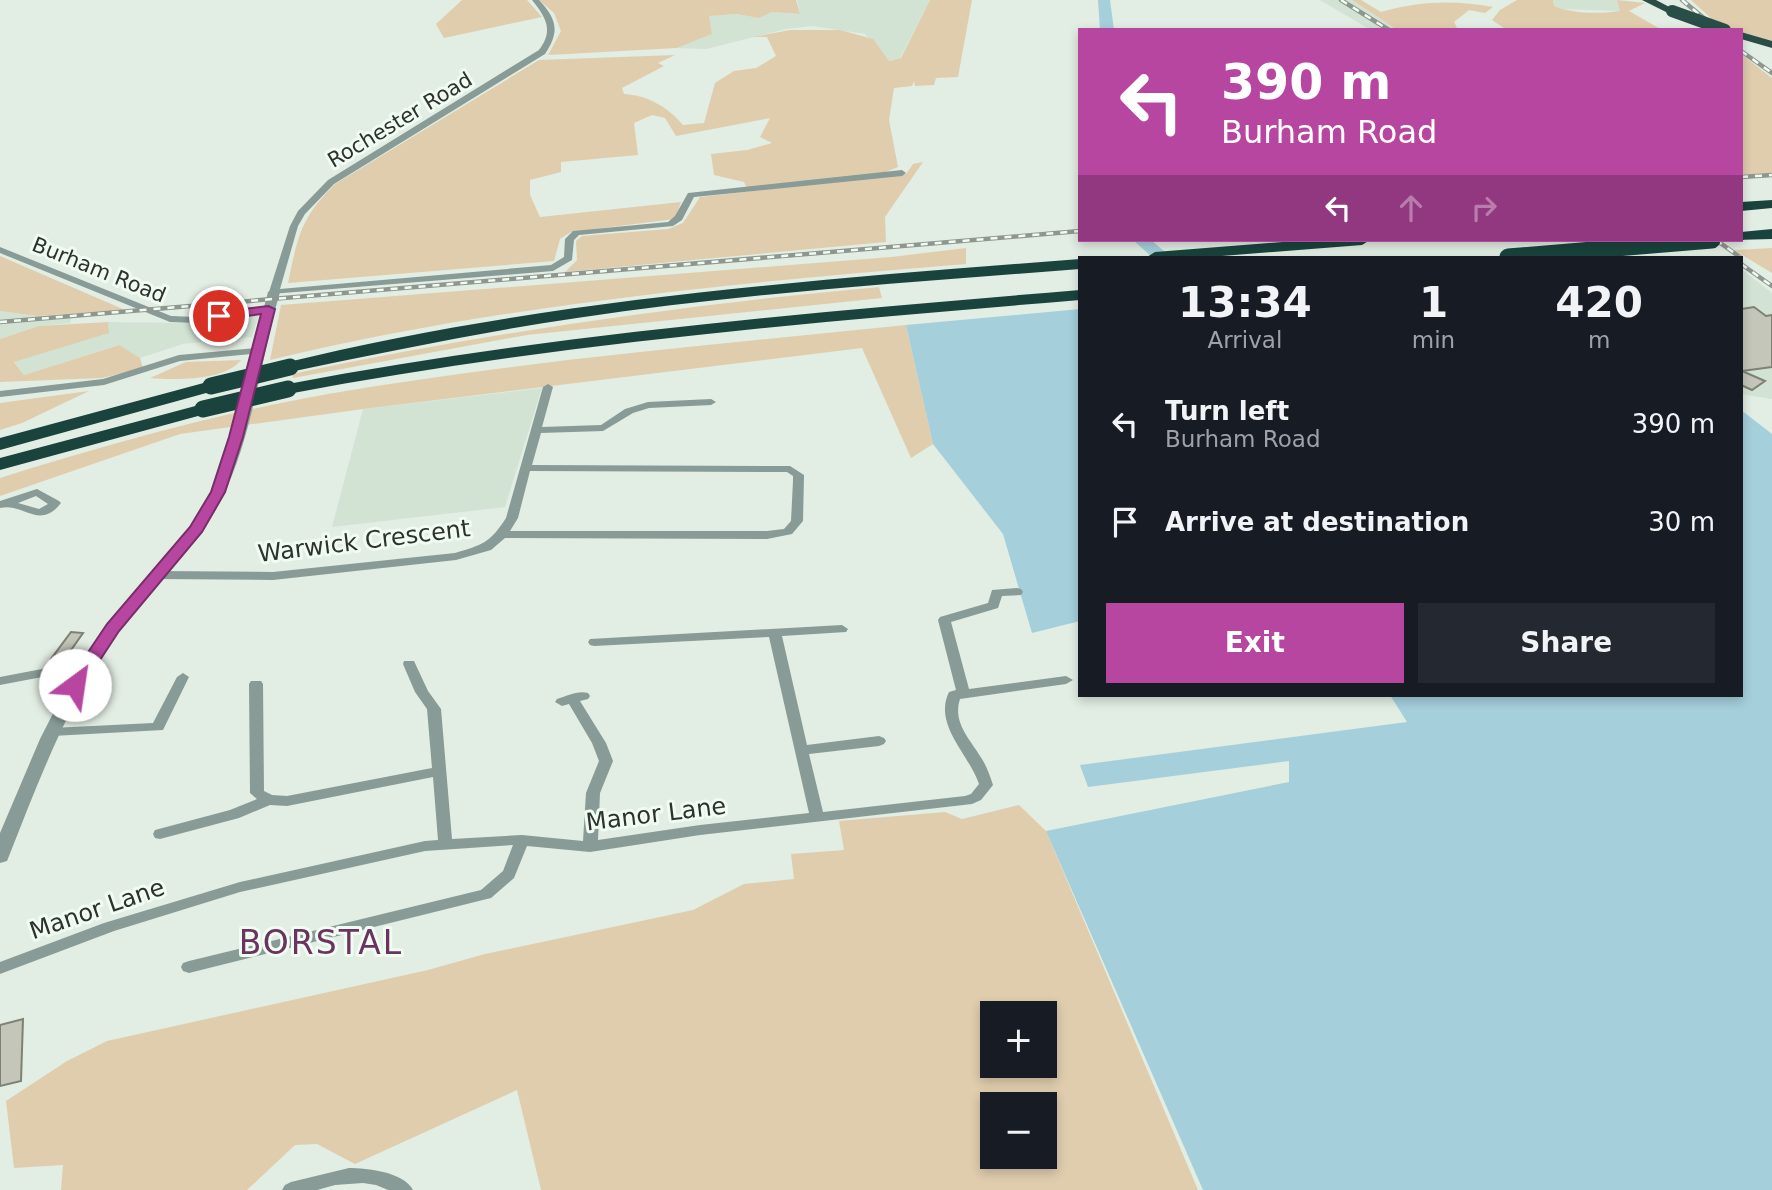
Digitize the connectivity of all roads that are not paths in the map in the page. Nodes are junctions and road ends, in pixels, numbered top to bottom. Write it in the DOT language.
graph roads {
  1 [pos="535,0"];
  2 [pos="1647,0"];
  3 [pos="1719,28"];
  4 [pos="1745,36"];
  5 [pos="1772,46"];
  6 [pos="902,173"];
  7 [pos="691,195"];
  8 [pos="1772,204"];
  9 [pos="1743,207"];
  10 [pos="1772,234"];
  11 [pos="1743,237"];
  12 [pos="1338,242"];
  13 [pos="1688,242"];
  14 [pos="0,250"];
  15 [pos="1167,256"];
  16 [pos="1520,256"];
  17 [pos="1078,264"];
  18 [pos="274,292"];
  19 [pos="1078,295"];
  20 [pos="268,309"];
  21 [pos="256,351"];
  22 [pos="548,387"];
  23 [pos="0,394"];
  24 [pos="711,402"];
  25 [pos="537,430"];
  26 [pos="0,444"];
  27 [pos="0,464"];
  28 [pos="525,468"];
  29 [pos="502,534"];
  30 [pos="157,575"];
  31 [pos="1017,592"];
  32 [pos="842,629"];
  33 [pos="775,635"];
  34 [pos="594,642"];
  35 [pos="409,664"];
  36 [pos="83,671"];
  37 [pos="183,677"];
  38 [pos="1066,680"];
  39 [pos="0,681"];
  40 [pos="256,684"];
  41 [pos="964,694"];
  42 [pos="572,699"];
  43 [pos="52,732"];
  44 [pos="879,741"];
  45 [pos="801,750"];
  46 [pos="439,771"];
  47 [pos="269,800"];
  48 [pos="817,818"];
  49 [pos="160,834"];
  50 [pos="522,840"];
  51 [pos="445,843"];
  52 [pos="590,847"];
  53 [pos="0,856"];
  54 [pos="189,967"];
  55 [pos="0,968"];
  56 [pos="291,1190"];
  57 [pos="404,1190"];
  1 -- 18 [label="street, Rochester Road"];
  2 -- 3 [label="highway, bridge"];
  4 -- 5 [label="highway"];
  6 -- 7 [label="street"];
  7 -- 18 [label="street"];
  8 -- 9 [label="highway"];
  10 -- 11 [label="highway"];
  12 -- 15 [label="highway"];
  13 -- 16 [label="highway, bridge"];
  14 -- 20 [label="street, Burham Road"];
  17 -- 26 [label="highway, bridge"];
  18 -- 20 [label="street"];
  19 -- 27 [label="highway, bridge"];
  20 -- 21 [label="street"];
  21 -- 23 [label="street"];
  21 -- 30 [label="street"];
  22 -- 25 [label="street, Warwick Crescent"];
  24 -- 25 [label="street"];
  25 -- 28 [label="street, Warwick Crescent"];
  28 -- 29 [label="street, Warwick Crescent"];
  28 -- 29 [label="street"];
  29 -- 30 [label="street, Warwick Crescent"];
  30 -- 36 [label="street"];
  31 -- 41 [label="street"];
  32 -- 33 [label="street"];
  33 -- 34 [label="street"];
  33 -- 45 [label="street"];
  35 -- 46 [label="street"];
  36 -- 39 [label="street"];
  36 -- 43 [label="street"];
  37 -- 43 [label="street"];
  38 -- 41 [label="street"];
  40 -- 47 [label="street"];
  41 -- 48 [label="street, Manor Lane"];
  42 -- 52 [label="street"];
  43 -- 53 [label="street"];
  44 -- 45 [label="street"];
  45 -- 48 [label="street"];
  46 -- 47 [label="street"];
  46 -- 51 [label="street"];
  47 -- 49 [label="street"];
  48 -- 52 [label="street, Manor Lane"];
  50 -- 51 [label="street, Manor Lane"];
  50 -- 52 [label="street, Manor Lane"];
  50 -- 54 [label="street"];
  51 -- 55 [label="street, Manor Lane"];
  56 -- 57 [label="street"];
}
